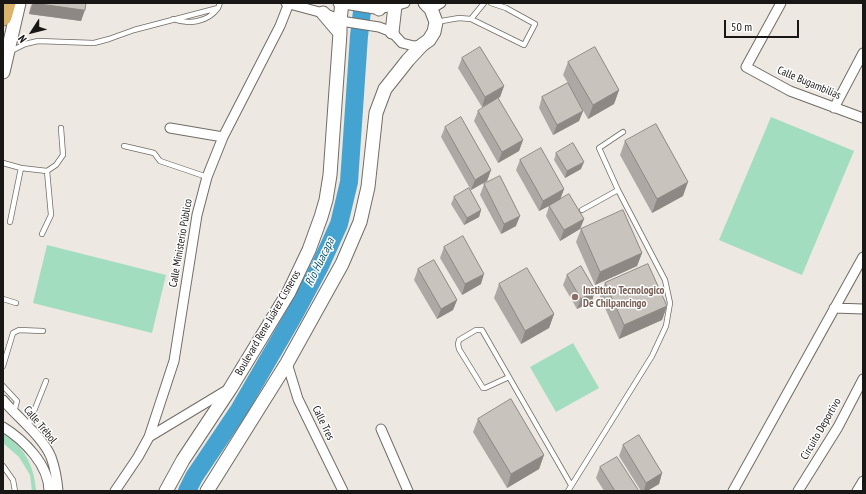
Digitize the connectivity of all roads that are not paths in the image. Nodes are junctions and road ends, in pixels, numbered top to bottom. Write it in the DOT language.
graph roads {
  1 [pos="23,3"];
  2 [pos="220,3"];
  3 [pos="286,3"];
  4 [pos="342,3"];
  5 [pos="484,3"];
  6 [pos="491,3"];
  7 [pos="781,3"];
  8 [pos="289,4"];
  9 [pos="400,5"];
  10 [pos="432,5"];
  11 [pos="378,7"];
  12 [pos="218,8"];
  13 [pos="11,10"];
  14 [pos="323,13"];
  15 [pos="173,19"];
  16 [pos="471,19"];
  17 [pos="436,22"];
  18 [pos="342,25"];
  19 [pos="392,32"];
  20 [pos="422,45"];
  21 [pos="8,53"];
  22 [pos="863,53"];
  23 [pos="3,72"];
  24 [pos="834,108"];
  25 [pos="863,118"];
  26 [pos="61,128"];
  27 [pos="170,128"];
  28 [pos="623,132"];
  29 [pos="223,137"];
  30 [pos="124,146"];
  31 [pos="3,163"];
  32 [pos="21,168"];
  33 [pos="47,172"];
  34 [pos="207,177"];
  35 [pos="618,190"];
  36 [pos="582,210"];
  37 [pos="10,222"];
  38 [pos="42,234"];
  39 [pos="863,257"];
  40 [pos="3,299"];
  41 [pos="16,303"];
  42 [pos="834,308"];
  43 [pos="863,309"];
  44 [pos="43,331"];
  45 [pos="287,363"];
  46 [pos="3,366"];
  47 [pos="509,377"];
  48 [pos="863,379"];
  49 [pos="46,381"];
  50 [pos="3,386"];
  51 [pos="230,389"];
  52 [pos="7,407"];
  53 [pos="28,426"];
  54 [pos="3,427"];
  55 [pos="381,429"];
  56 [pos="149,437"];
  57 [pos="3,466"];
  58 [pos="863,481"];
  59 [pos="571,485"];
  60 [pos="15,491"];
  61 [pos="49,491"];
  62 [pos="58,491"];
  63 [pos="114,491"];
  64 [pos="166,491"];
  65 [pos="207,491"];
  66 [pos="343,491"];
  67 [pos="408,491"];
  68 [pos="568,491"];
  69 [pos="733,491"];
  70 [pos="798,491"];
  71 [pos="857,491"];
  1 -- 13 [label="main road"];
  2 -- 12 [label="lane"];
  3 -- 8 [label="street"];
  4 -- 11 [label="street, Boulevard Rene Juárez Cisneros"];
  4 -- 18 [label="main road, Boulevard Rene Juárez Cisneros"];
  5 -- 16 [label="lane"];
  6 -- 16 [label="lane"];
  7 -- 24 [label="street, Calle Bugambilias"];
  8 -- 14 [label="street"];
  8 -- 29 [label="street, Calle Ministerio Público"];
  9 -- 11 [label="street, Boulevard Rene Juárez Cisneros"];
  9 -- 19 [label="main road"];
  10 -- 17 [label="main road"];
  12 -- 15 [label="lane"];
  12 -- 15 [label="lane"];
  13 -- 21 [label="main road"];
  14 -- 18 [label="main road"];
  15 -- 21 [label="lane"];
  16 -- 17 [label="lane"];
  17 -- 20 [label="main road"];
  18 -- 19 [label="street"];
  18 -- 51 [label="main road, Boulevard Rene Juárez Cisneros"];
  19 -- 20 [label="street"];
  20 -- 45 [label="main road"];
  21 -- 23 [label="main road"];
  22 -- 24 [label="street"];
  24 -- 25 [label="street, Calle Bugambilias"];
  26 -- 33 [label="lane"];
  27 -- 29 [label="street"];
  28 -- 35 [label="lane"];
  29 -- 34 [label="street, Calle Ministerio Público"];
  30 -- 34 [label="lane"];
  31 -- 32 [label="lane"];
  32 -- 33 [label="lane"];
  32 -- 37 [label="lane"];
  33 -- 38 [label="lane"];
  34 -- 56 [label="street, Calle Ministerio Público"];
  35 -- 36 [label="lane"];
  35 -- 59 [label="lane"];
  39 -- 42 [label="street"];
  40 -- 41 [label="lane"];
  42 -- 43 [label="street"];
  42 -- 69 [label="street"];
  44 -- 46 [label="lane"];
  45 -- 65 [label="main road"];
  45 -- 66 [label="street, Calle Tres"];
  47 -- 47 [label="lane"];
  47 -- 59 [label="lane"];
  48 -- 70 [label="street, Circuito Deportivo"];
  49 -- 53 [label="lane"];
  50 -- 52 [label="lane"];
  51 -- 56 [label="street"];
  51 -- 64 [label="main road, Boulevard Rene Juárez Cisneros"];
  52 -- 53 [label="street, Calle Trébol"];
  53 -- 62 [label="street, Calle Trébol"];
  54 -- 61 [label="street, Calle Trébol"];
  55 -- 67 [label="street"];
  56 -- 63 [label="street, Calle Ministerio Público"];
  57 -- 60 [label="lane"];
  58 -- 71 [label="street"];
  59 -- 68 [label="lane"];
}
